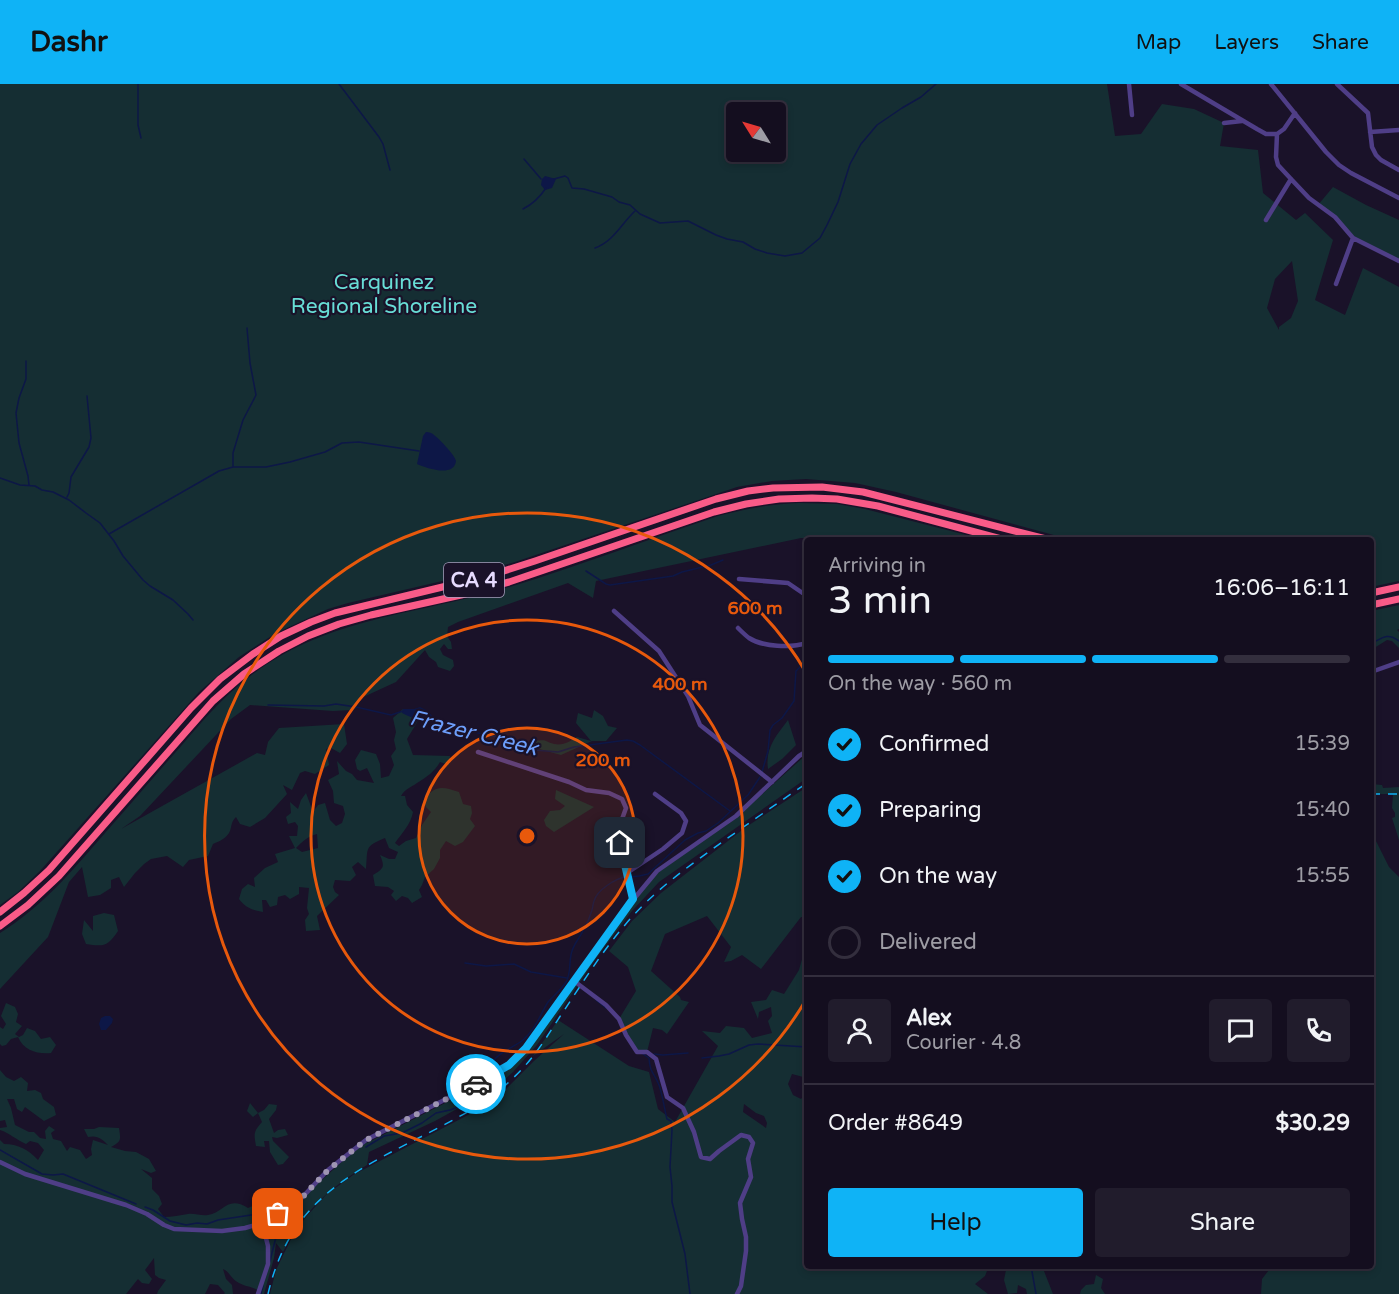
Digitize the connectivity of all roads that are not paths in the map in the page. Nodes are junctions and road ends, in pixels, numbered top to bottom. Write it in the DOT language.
graph roads {
  1 [pos="1129,84"];
  2 [pos="1181,84"];
  3 [pos="1271,84"];
  4 [pos="1337,84"];
  5 [pos="1294,113"];
  6 [pos="1132,115"];
  7 [pos="1243,121"];
  8 [pos="1224,123"];
  9 [pos="1399,130"];
  10 [pos="1370,132"];
  11 [pos="1276,134"];
  12 [pos="1399,170"];
  13 [pos="1291,179"];
  14 [pos="1399,198"];
  15 [pos="1266,219"];
  16 [pos="1353,238"];
  17 [pos="1399,261"];
  18 [pos="1336,284"];
  19 [pos="994,537"];
  20 [pos="1038,537"];
  21 [pos="739,579"];
  22 [pos="1399,587"];
  23 [pos="1374,592"];
  24 [pos="804,594"];
  25 [pos="1399,599"];
  26 [pos="1374,604"];
  27 [pos="614,611"];
  28 [pos="738,628"];
  29 [pos="804,644"];
  30 [pos="1399,662"];
  31 [pos="1374,671"];
  32 [pos="478,752"];
  33 [pos="804,753"];
  34 [pos="772,782"];
  35 [pos="655,794"];
  36 [pos="627,873"];
  37 [pos="633,899"];
  38 [pos="0,912"];
  39 [pos="0,926"];
  40 [pos="574,981"];
  41 [pos="0,1162"];
  42 [pos="262,1223"];
  43 [pos="258,1294"];
  44 [pos="737,1294"];
  1 -- 6 [label="street"];
  2 -- 7 [label="street"];
  3 -- 5 [label="street"];
  4 -- 10 [label="street"];
  5 -- 11 [label="street"];
  5 -- 14 [label="street"];
  7 -- 8 [label="street"];
  7 -- 11 [label="street"];
  9 -- 10 [label="street"];
  10 -- 12 [label="street"];
  11 -- 13 [label="street"];
  13 -- 15 [label="street"];
  13 -- 16 [label="street"];
  16 -- 17 [label="street"];
  16 -- 18 [label="street"];
  19 -- 39 [label="highway, CA 4"];
  20 -- 38 [label="highway, CA 4"];
  21 -- 24 [label="street"];
  22 -- 23 [label="highway"];
  25 -- 26 [label="highway"];
  27 -- 34 [label="street"];
  28 -- 29 [label="street"];
  30 -- 31 [label="street"];
  32 -- 36 [label="street"];
  33 -- 34 [label="street"];
  34 -- 37 [label="street"];
  35 -- 36 [label="street"];
  36 -- 37 [label="street"];
  37 -- 40 [label="street"];
  40 -- 42 [label="street"];
  40 -- 44 [label="street"];
  41 -- 42 [label="street"];
  42 -- 43 [label="street"];
}
